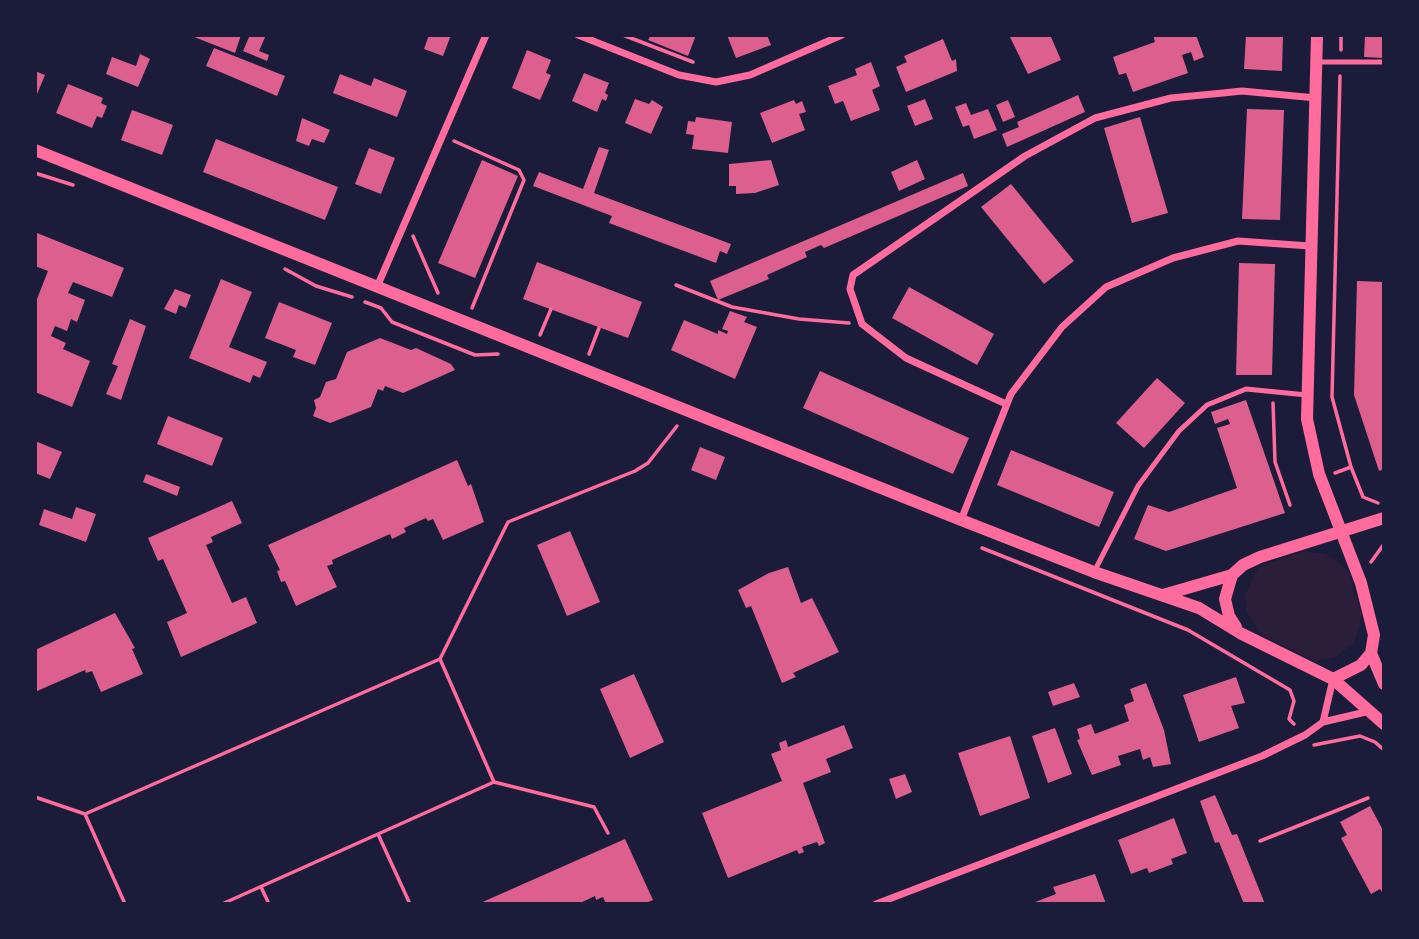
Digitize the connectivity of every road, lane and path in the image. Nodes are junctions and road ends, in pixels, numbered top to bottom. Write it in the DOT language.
graph roads {
  1 [pos="486,35"];
  2 [pos="578,35"];
  3 [pos="623,35"];
  4 [pos="842,35"];
  5 [pos="1317,35"];
  6 [pos="1341,35"];
  7 [pos="1316,62"];
  8 [pos="1340,62"];
  9 [pos="1384,62"];
  10 [pos="700,65"];
  11 [pos="1316,98"];
  12 [pos="452,140"];
  13 [pos="35,150"];
  14 [pos="35,173"];
  15 [pos="84,190"];
  16 [pos="413,235"];
  17 [pos="1310,246"];
  18 [pos="273,265"];
  19 [pos="676,285"];
  20 [pos="377,288"];
  21 [pos="439,295"];
  22 [pos="472,309"];
  23 [pos="551,309"];
  24 [pos="862,324"];
  25 [pos="599,328"];
  26 [pos="540,335"];
  27 [pos="589,354"];
  28 [pos="510,359"];
  29 [pos="1307,395"];
  30 [pos="1278,400"];
  31 [pos="1006,404"];
  32 [pos="664,421"];
  33 [pos="677,426"];
  34 [pos="688,431"];
  35 [pos="1351,467"];
  36 [pos="1321,479"];
  37 [pos="1384,503"];
  38 [pos="1290,505"];
  39 [pos="1384,518"];
  40 [pos="961,520"];
  41 [pos="1342,532"];
  42 [pos="1384,544"];
  43 [pos="981,548"];
  44 [pos="1094,572"];
  45 [pos="1231,575"];
  46 [pos="1376,575"];
  47 [pos="1163,595"];
  48 [pos="1240,633"];
  49 [pos="1371,653"];
  50 [pos="440,659"];
  51 [pos="1333,679"];
  52 [pos="1384,684"];
  53 [pos="1372,711"];
  54 [pos="1322,722"];
  55 [pos="1384,724"];
  56 [pos="1305,735"];
  57 [pos="1384,750"];
  58 [pos="494,782"];
  59 [pos="35,797"];
  60 [pos="1368,798"];
  61 [pos="85,814"];
  62 [pos="608,833"];
  63 [pos="378,834"];
  64 [pos="1260,841"];
  65 [pos="261,887"];
  66 [pos="125,904"];
  67 [pos="222,904"];
  68 [pos="269,904"];
  69 [pos="410,904"];
  70 [pos="877,904"];
  1 -- 20 [label="street"];
  2 -- 4 [label="street"];
  3 -- 10 [label="path"];
  5 -- 7 [label="street"];
  6 -- 8 [label="path"];
  7 -- 8 [label="lane"];
  7 -- 11 [label="street"];
  8 -- 9 [label="lane"];
  8 -- 35 [label="path"];
  11 -- 17 [label="street"];
  11 -- 24 [label="street"];
  12 -- 22 [label="path"];
  13 -- 20 [label="street"];
  14 -- 15 [label="path"];
  16 -- 21 [label="path"];
  17 -- 29 [label="street"];
  17 -- 31 [label="street"];
  18 -- 28 [label="path"];
  19 -- 24 [label="path"];
  20 -- 40 [label="street"];
  23 -- 26 [label="path"];
  24 -- 31 [label="street"];
  25 -- 27 [label="path"];
  29 -- 36 [label="street"];
  29 -- 44 [label="lane"];
  30 -- 38 [label="path"];
  31 -- 40 [label="street"];
  32 -- 33 [label="path"];
  33 -- 34 [label="path"];
  33 -- 50 [label="path"];
  35 -- 36 [label="path"];
  35 -- 37 [label="path"];
  36 -- 41 [label="street"];
  39 -- 41 [label="street"];
  40 -- 44 [label="street"];
  41 -- 45 [label="street"];
  41 -- 49 [label="street"];
  42 -- 46 [label="path"];
  43 -- 56 [label="path"];
  44 -- 47 [label="street"];
  45 -- 47 [label="street"];
  45 -- 48 [label="street"];
  47 -- 48 [label="street"];
  48 -- 51 [label="street"];
  49 -- 51 [label="street"];
  49 -- 52 [label="street"];
  50 -- 58 [label="path"];
  50 -- 61 [label="path"];
  51 -- 53 [label="street"];
  51 -- 54 [label="street"];
  53 -- 54 [label="street"];
  53 -- 55 [label="street"];
  54 -- 56 [label="street"];
  56 -- 57 [label="path"];
  56 -- 70 [label="street"];
  58 -- 62 [label="path"];
  58 -- 63 [label="path"];
  59 -- 61 [label="path"];
  60 -- 64 [label="path"];
  61 -- 66 [label="path"];
  63 -- 65 [label="path"];
  63 -- 69 [label="path"];
  65 -- 67 [label="path"];
  65 -- 68 [label="path"];
}
